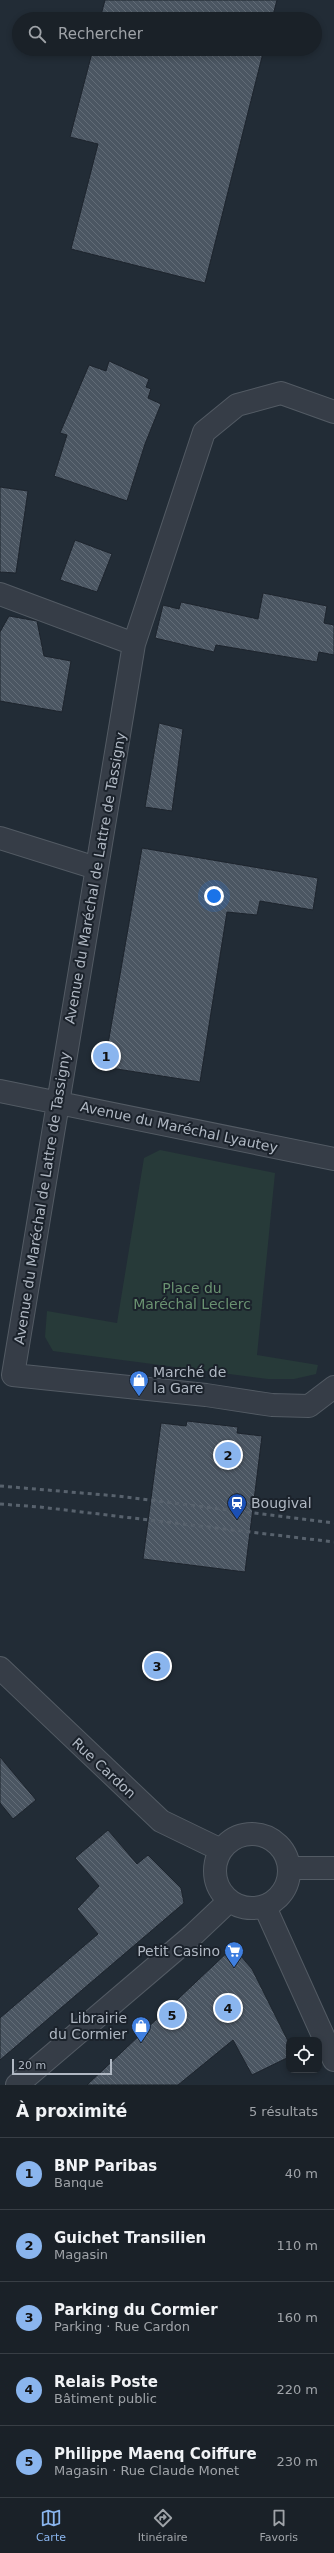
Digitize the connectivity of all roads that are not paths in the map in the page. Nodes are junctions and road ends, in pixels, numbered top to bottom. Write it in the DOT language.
graph roads {
  1 [pos="334,412"];
  2 [pos="0,594"];
  3 [pos="134,644"];
  4 [pos="0,838"];
  5 [pos="96,868"];
  6 [pos="0,1090"];
  7 [pos="57,1101"];
  8 [pos="334,1159"];
  9 [pos="6,1379"];
  10 [pos="334,1387"];
  11 [pos="0,1668"];
  12 [pos="221,1850"];
  13 [pos="290,1868"];
  14 [pos="334,1868"];
  15 [pos="229,1901"];
  16 [pos="265,1907"];
  17 [pos="334,2060"];
  18 [pos="17,2085"];
  1 -- 3 [label="street, Avenue du Maréchal de Lattre de Tassigny"];
  2 -- 3 [label="street"];
  3 -- 5 [label="street, Avenue du Maréchal de Lattre de Tassigny"];
  4 -- 5 [label="street"];
  5 -- 7 [label="street, Avenue du Maréchal de Lattre de Tassigny"];
  6 -- 7 [label="street, Avenue du Maréchal Lyautey"];
  7 -- 8 [label="street, Avenue du Maréchal Lyautey"];
  7 -- 9 [label="street, Avenue du Maréchal de Lattre de Tassigny"];
  9 -- 10 [label="street"];
  11 -- 12 [label="street, Rue Cardon"];
  12 -- 13 [label="street"];
  12 -- 15 [label="street"];
  13 -- 14 [label="street"];
  13 -- 16 [label="street"];
  15 -- 16 [label="street"];
  15 -- 18 [label="street"];
  16 -- 17 [label="street"];
}
